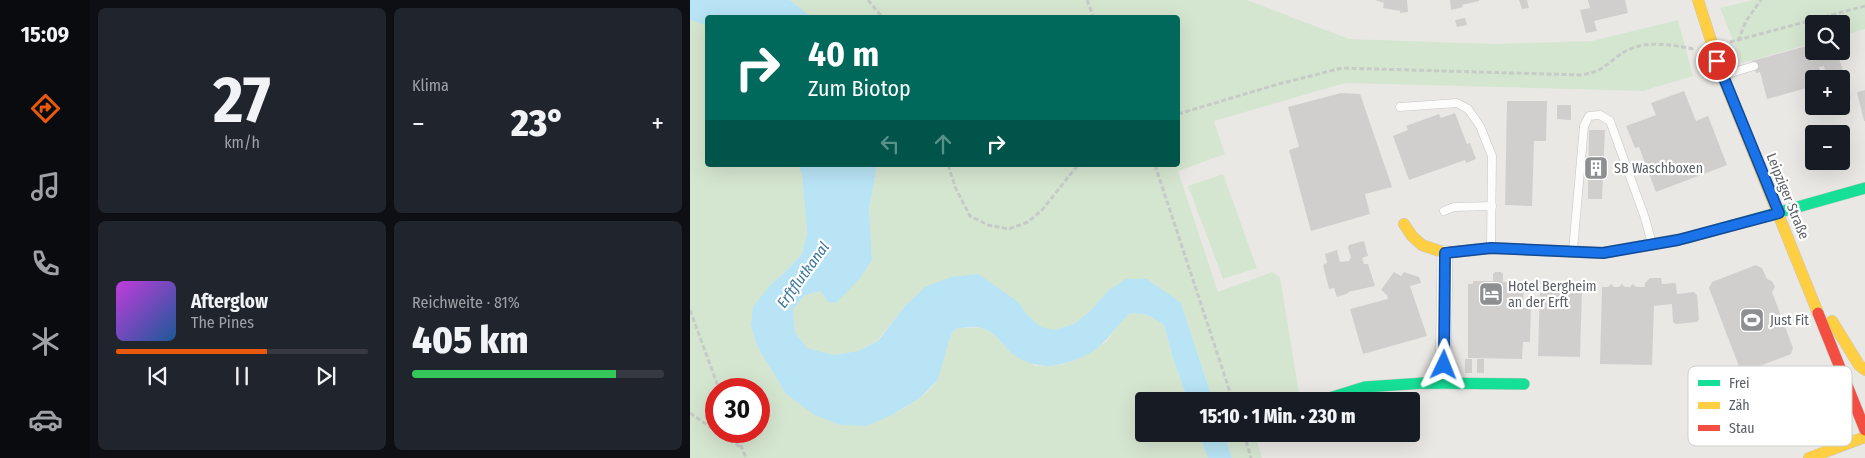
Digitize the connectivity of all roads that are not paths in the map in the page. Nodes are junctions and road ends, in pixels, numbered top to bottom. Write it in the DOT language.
graph roads {
  1 [pos="1698,0"];
  2 [pos="1754,66"];
  3 [pos="1722,75"];
  4 [pos="1400,107"];
  5 [pos="1865,188"];
  6 [pos="1492,206"];
  7 [pos="1444,211"];
  8 [pos="1779,213"];
  9 [pos="1404,224"];
  10 [pos="1652,244"];
  11 [pos="1791,244"];
  12 [pos="1491,248"];
  13 [pos="1573,252"];
  14 [pos="1445,253"];
  15 [pos="1840,366"];
  16 [pos="1865,370"];
  17 [pos="1443,382"];
  18 [pos="1524,384"];
  19 [pos="1349,392"];
  20 [pos="1852,397"];
  21 [pos="1865,430"];
  22 [pos="1865,436"];
  23 [pos="1852,441"];
  24 [pos="1840,446"];
  25 [pos="1809,458"];
  1 -- 3 [label="street, Leipziger Straße"];
  2 -- 3 [label="lane"];
  3 -- 8 [label="street, Leipziger Straße"];
  4 -- 6 [label="lane"];
  5 -- 8 [label="street"];
  6 -- 7 [label="lane"];
  6 -- 12 [label="lane"];
  8 -- 10 [label="street"];
  8 -- 11 [label="street, Leipziger Straße"];
  9 -- 14 [label="street"];
  10 -- 13 [label="street"];
  10 -- 13 [label="lane"];
  11 -- 15 [label="street, Leipziger Straße"];
  11 -- 16 [label="street"];
  12 -- 13 [label="street"];
  12 -- 14 [label="street"];
  14 -- 17 [label="street"];
  17 -- 18 [label="street"];
  17 -- 19 [label="street"];
  20 -- 21 [label="street, Leipziger Straße"];
  22 -- 23 [label="street"];
  24 -- 25 [label="street"];
}
